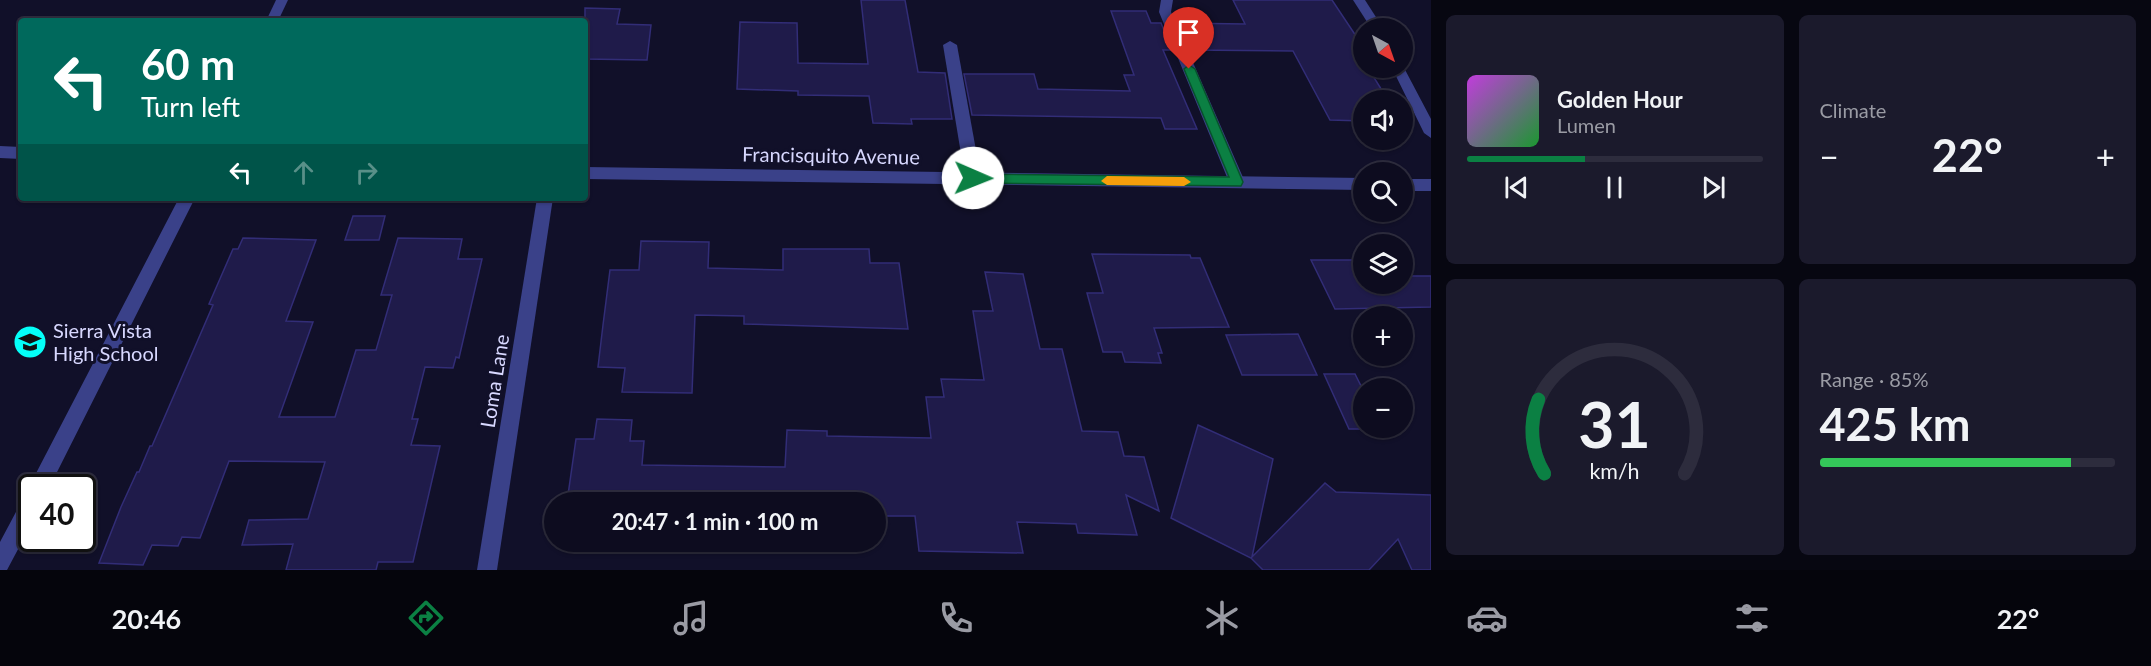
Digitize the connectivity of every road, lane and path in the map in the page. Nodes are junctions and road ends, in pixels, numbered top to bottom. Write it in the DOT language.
graph roads {
  1 [pos="282,0"];
  2 [pos="1167,0"];
  3 [pos="1359,0"];
  4 [pos="273,18"];
  5 [pos="1371,18"];
  6 [pos="950,45"];
  7 [pos="1404,78"];
  8 [pos="1431,133"];
  9 [pos="0,152"];
  10 [pos="18,153"];
  11 [pos="588,172"];
  12 [pos="973,178"];
  13 [pos="1237,182"];
  14 [pos="1353,184"];
  15 [pos="1413,185"];
  16 [pos="1431,185"];
  17 [pos="185,201"];
  18 [pos="545,201"];
  19 [pos="46,474"];
  20 [pos="18,529"];
  21 [pos="0,563"];
  22 [pos="487,570"];
  1 -- 4 [label="street"];
  2 -- 13 [label="street"];
  3 -- 5 [label="street"];
  6 -- 12 [label="street"];
  7 -- 8 [label="street"];
  9 -- 10 [label="street"];
  11 -- 12 [label="street, Francisquito Avenue"];
  12 -- 13 [label="street, Francisquito Avenue"];
  13 -- 14 [label="street, Francisquito Avenue"];
  15 -- 16 [label="street"];
  17 -- 19 [label="street"];
  18 -- 22 [label="street, Loma Lane"];
  20 -- 21 [label="street"];
}
